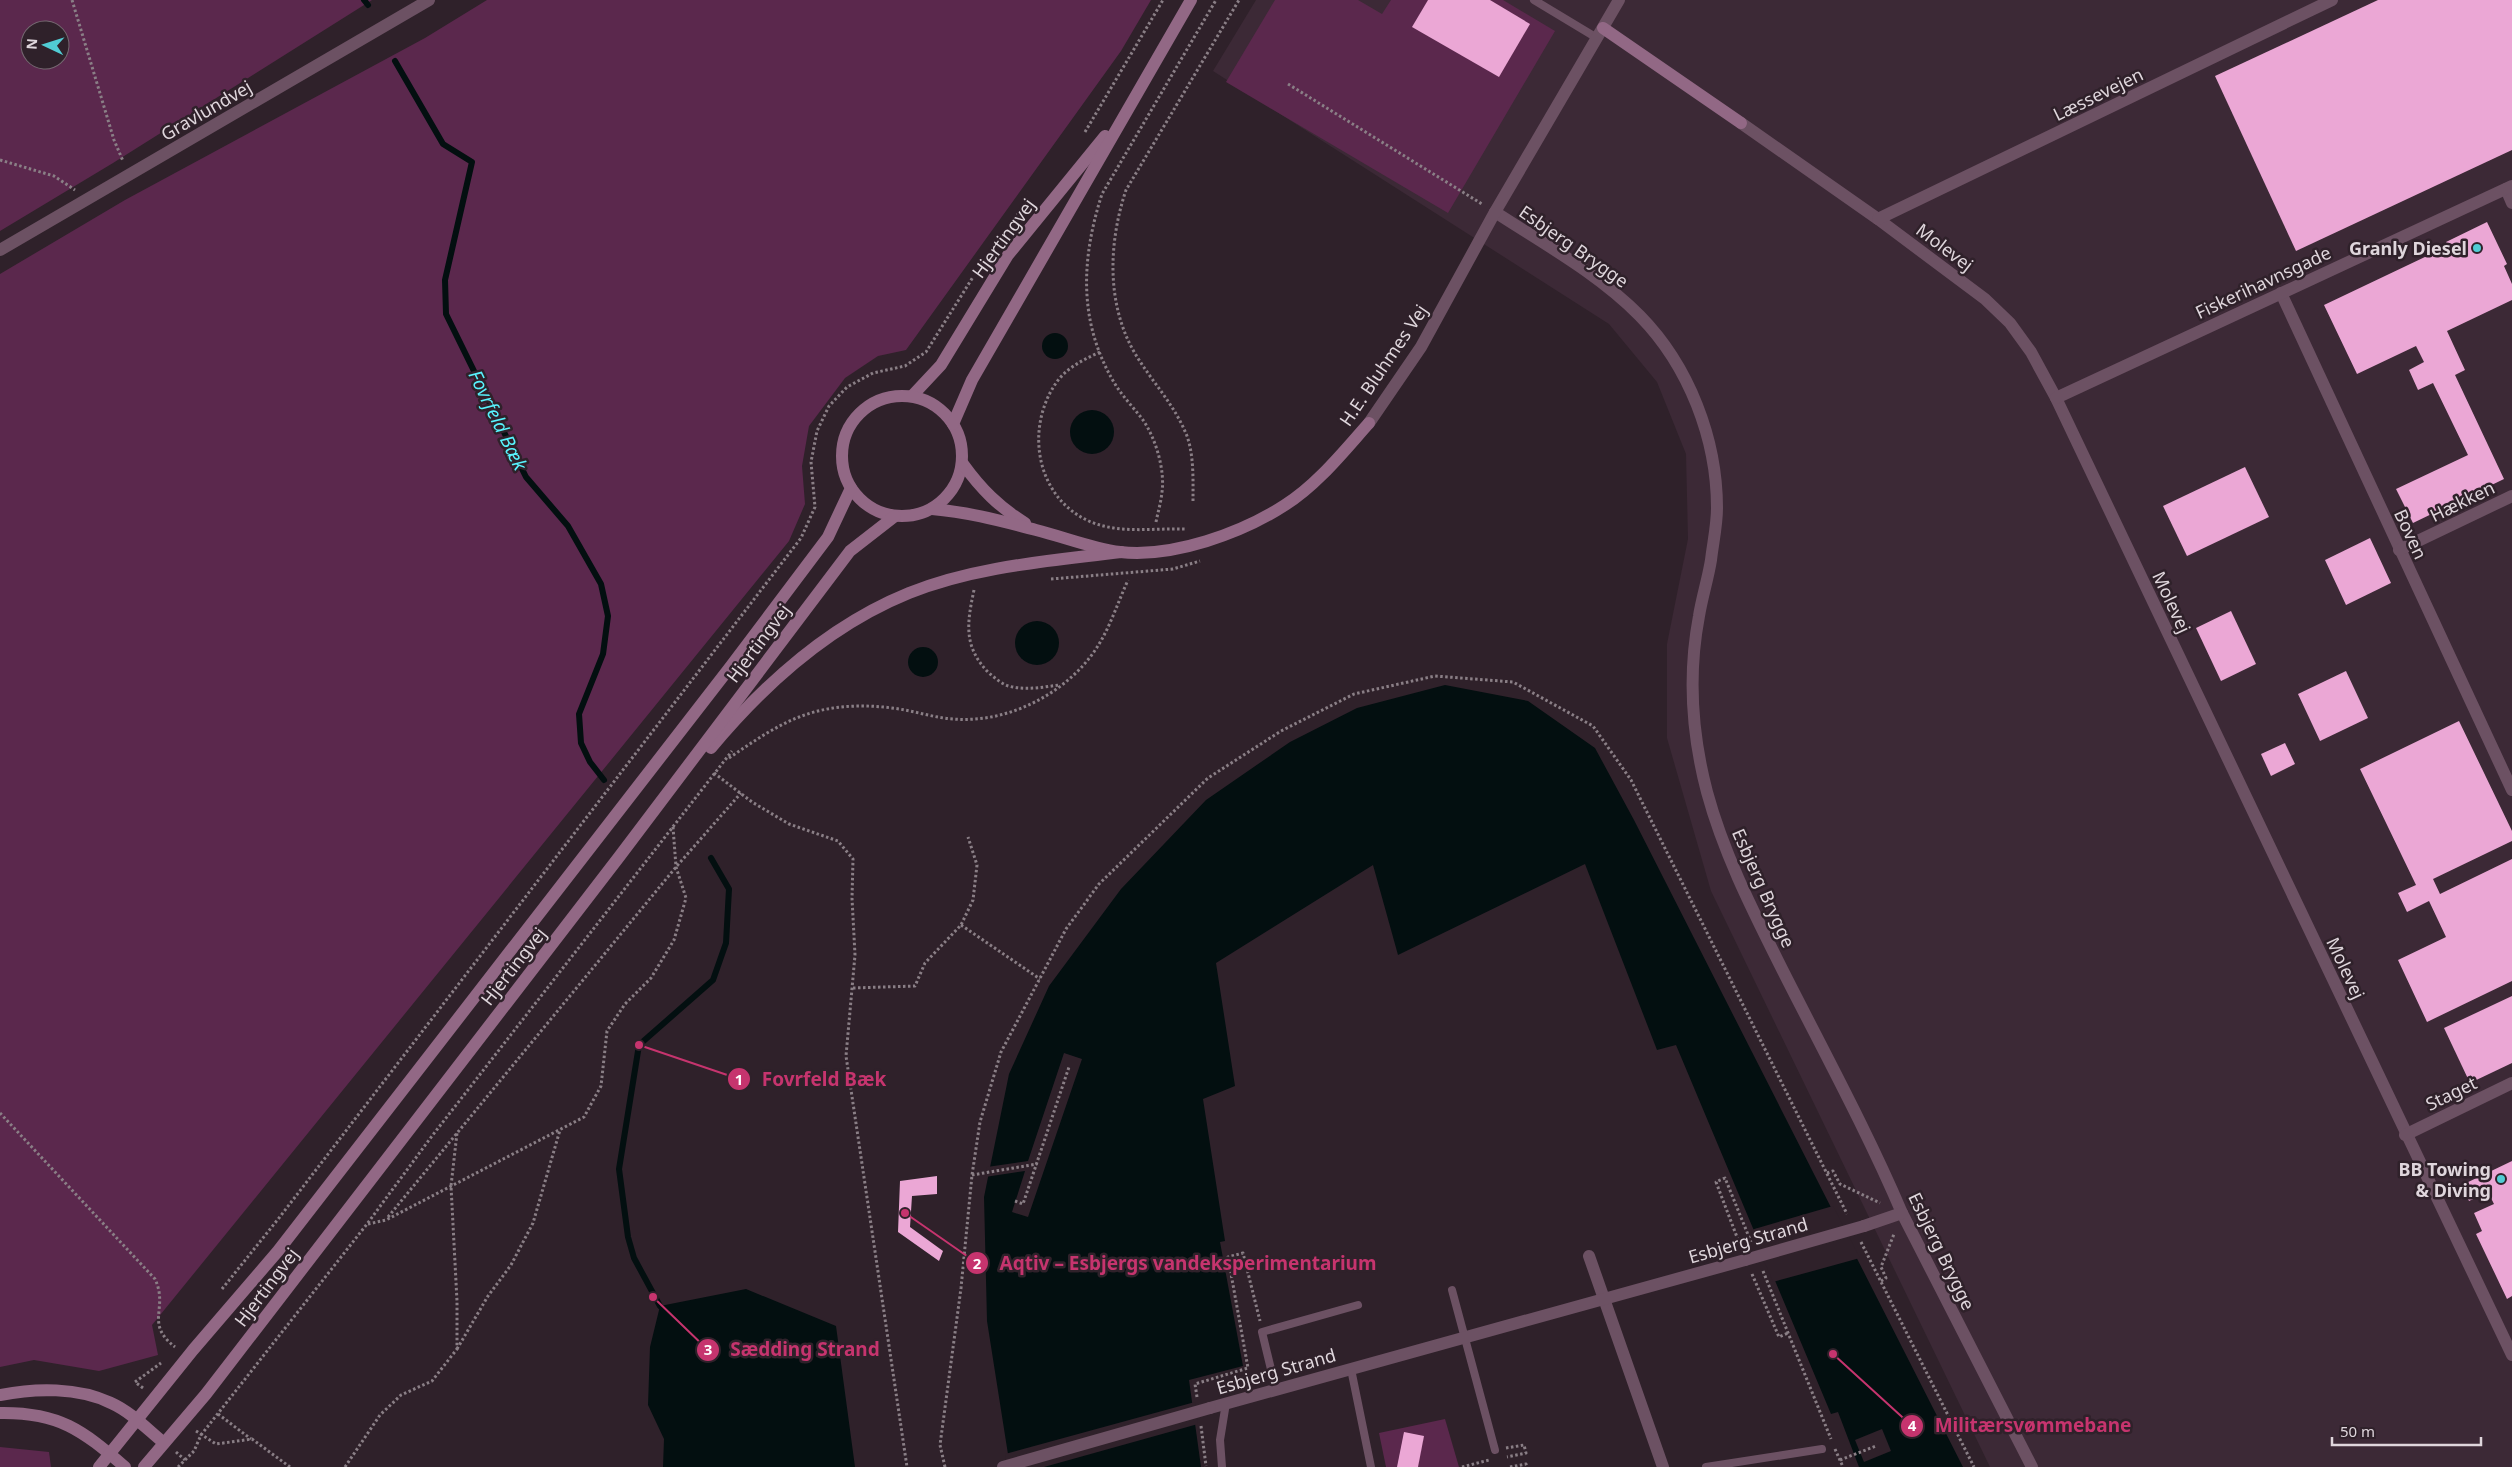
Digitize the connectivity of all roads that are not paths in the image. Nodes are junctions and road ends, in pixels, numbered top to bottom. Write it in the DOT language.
graph roads {
  1 [pos="429,0"];
  2 [pos="1191,0"];
  3 [pos="1534,0"];
  4 [pos="1619,0"];
  5 [pos="2332,0"];
  6 [pos="1600,33"];
  7 [pos="1130,105"];
  8 [pos="1741,123"];
  9 [pos="2509,188"];
  10 [pos="2512,203"];
  11 [pos="1495,212"];
  12 [pos="1878,219"];
  13 [pos="0,250"];
  14 [pos="2281,293"];
  15 [pos="912,396"];
  16 [pos="2056,398"];
  17 [pos="1369,423"];
  18 [pos="953,424"];
  19 [pos="962,464"];
  20 [pos="851,488"];
  21 [pos="2512,496"];
  22 [pos="932,509"];
  23 [pos="895,516"];
  24 [pos="1036,530"];
  25 [pos="2399,550"];
  26 [pos="1121,552"];
  27 [pos="2512,790"];
  28 [pos="619,857"];
  29 [pos="2512,1083"];
  30 [pos="2405,1135"];
  31 [pos="1902,1214"];
  32 [pos="1589,1256"];
  33 [pos="1452,1290"];
  34 [pos="1603,1298"];
  35 [pos="1358,1305"];
  36 [pos="1465,1338"];
  37 [pos="2512,1355"];
  38 [pos="1351,1368"];
  39 [pos="1276,1390"];
  40 [pos="0,1394"];
  41 [pos="1226,1404"];
  42 [pos="0,1413"];
  43 [pos="137,1421"];
  44 [pos="164,1443"];
  45 [pos="1822,1449"];
  46 [pos="1495,1450"];
  47 [pos="110,1454"];
  48 [pos="99,1467"];
  49 [pos="125,1467"];
  50 [pos="144,1467"];
  51 [pos="1002,1467"];
  52 [pos="1222,1467"];
  53 [pos="1371,1467"];
  54 [pos="1663,1467"];
  55 [pos="1706,1467"];
  56 [pos="2032,1467"];
  1 -- 13 [label="street, Gravlundvej"];
  2 -- 7 [label="main road, Hjertingvej"];
  3 -- 6 [label="lane"];
  4 -- 6 [label="street, H.E. Bluhmes Vej"];
  5 -- 12 [label="street, Læssevejen"];
  6 -- 8 [label="main road, Molevej"];
  6 -- 11 [label="street, H.E. Bluhmes Vej"];
  7 -- 15 [label="main road, Hjertingvej"];
  7 -- 18 [label="main road, Hjertingvej"];
  8 -- 12 [label="street, Molevej"];
  9 -- 10 [label="street"];
  9 -- 14 [label="street, Fiskerihavnsgade"];
  11 -- 17 [label="street, H.E. Bluhmes Vej"];
  11 -- 31 [label="street, Esbjerg Brygge"];
  12 -- 16 [label="street, Molevej"];
  14 -- 16 [label="street, Fiskerihavnsgade"];
  14 -- 25 [label="street, Boven"];
  15 -- 18 [label="main road"];
  15 -- 20 [label="main road"];
  16 -- 30 [label="street, Molevej"];
  17 -- 26 [label="main road, H.E. Bluhmes Vej"];
  18 -- 19 [label="main road"];
  19 -- 22 [label="main road"];
  19 -- 24 [label="main road, H.E. Bluhmes Vej"];
  20 -- 23 [label="main road"];
  20 -- 43 [label="main road, Hjertingvej"];
  21 -- 25 [label="street, Hækken"];
  22 -- 23 [label="main road"];
  22 -- 24 [label="main road, H.E. Bluhmes Vej"];
  23 -- 28 [label="main road, Hjertingvej"];
  24 -- 26 [label="main road, H.E. Bluhmes Vej"];
  25 -- 27 [label="street, Boven"];
  26 -- 28 [label="main road"];
  28 -- 44 [label="main road, Hjertingvej"];
  29 -- 30 [label="street, Staget"];
  30 -- 37 [label="street, Molevej"];
  31 -- 34 [label="street, Esbjerg Strand, bridge"];
  31 -- 56 [label="street, Esbjerg Brygge"];
  32 -- 34 [label="street"];
  33 -- 36 [label="lane"];
  34 -- 36 [label="street, Esbjerg Strand"];
  34 -- 54 [label="street"];
  35 -- 39 [label="lane"];
  36 -- 38 [label="street, Esbjerg Strand"];
  36 -- 46 [label="lane"];
  38 -- 39 [label="street, Esbjerg Strand"];
  38 -- 53 [label="lane, Esbjerg Strand"];
  39 -- 41 [label="street, Esbjerg Strand"];
  40 -- 43 [label="main road"];
  41 -- 51 [label="street, Esbjerg Strand, bridge"];
  41 -- 52 [label="lane"];
  42 -- 47 [label="main road"];
  43 -- 44 [label="main road"];
  43 -- 47 [label="main road, Hjertingvej"];
  44 -- 50 [label="main road, Hjertingvej"];
  45 -- 55 [label="lane"];
  47 -- 48 [label="main road, Hjertingvej"];
  47 -- 49 [label="main road"];
}
